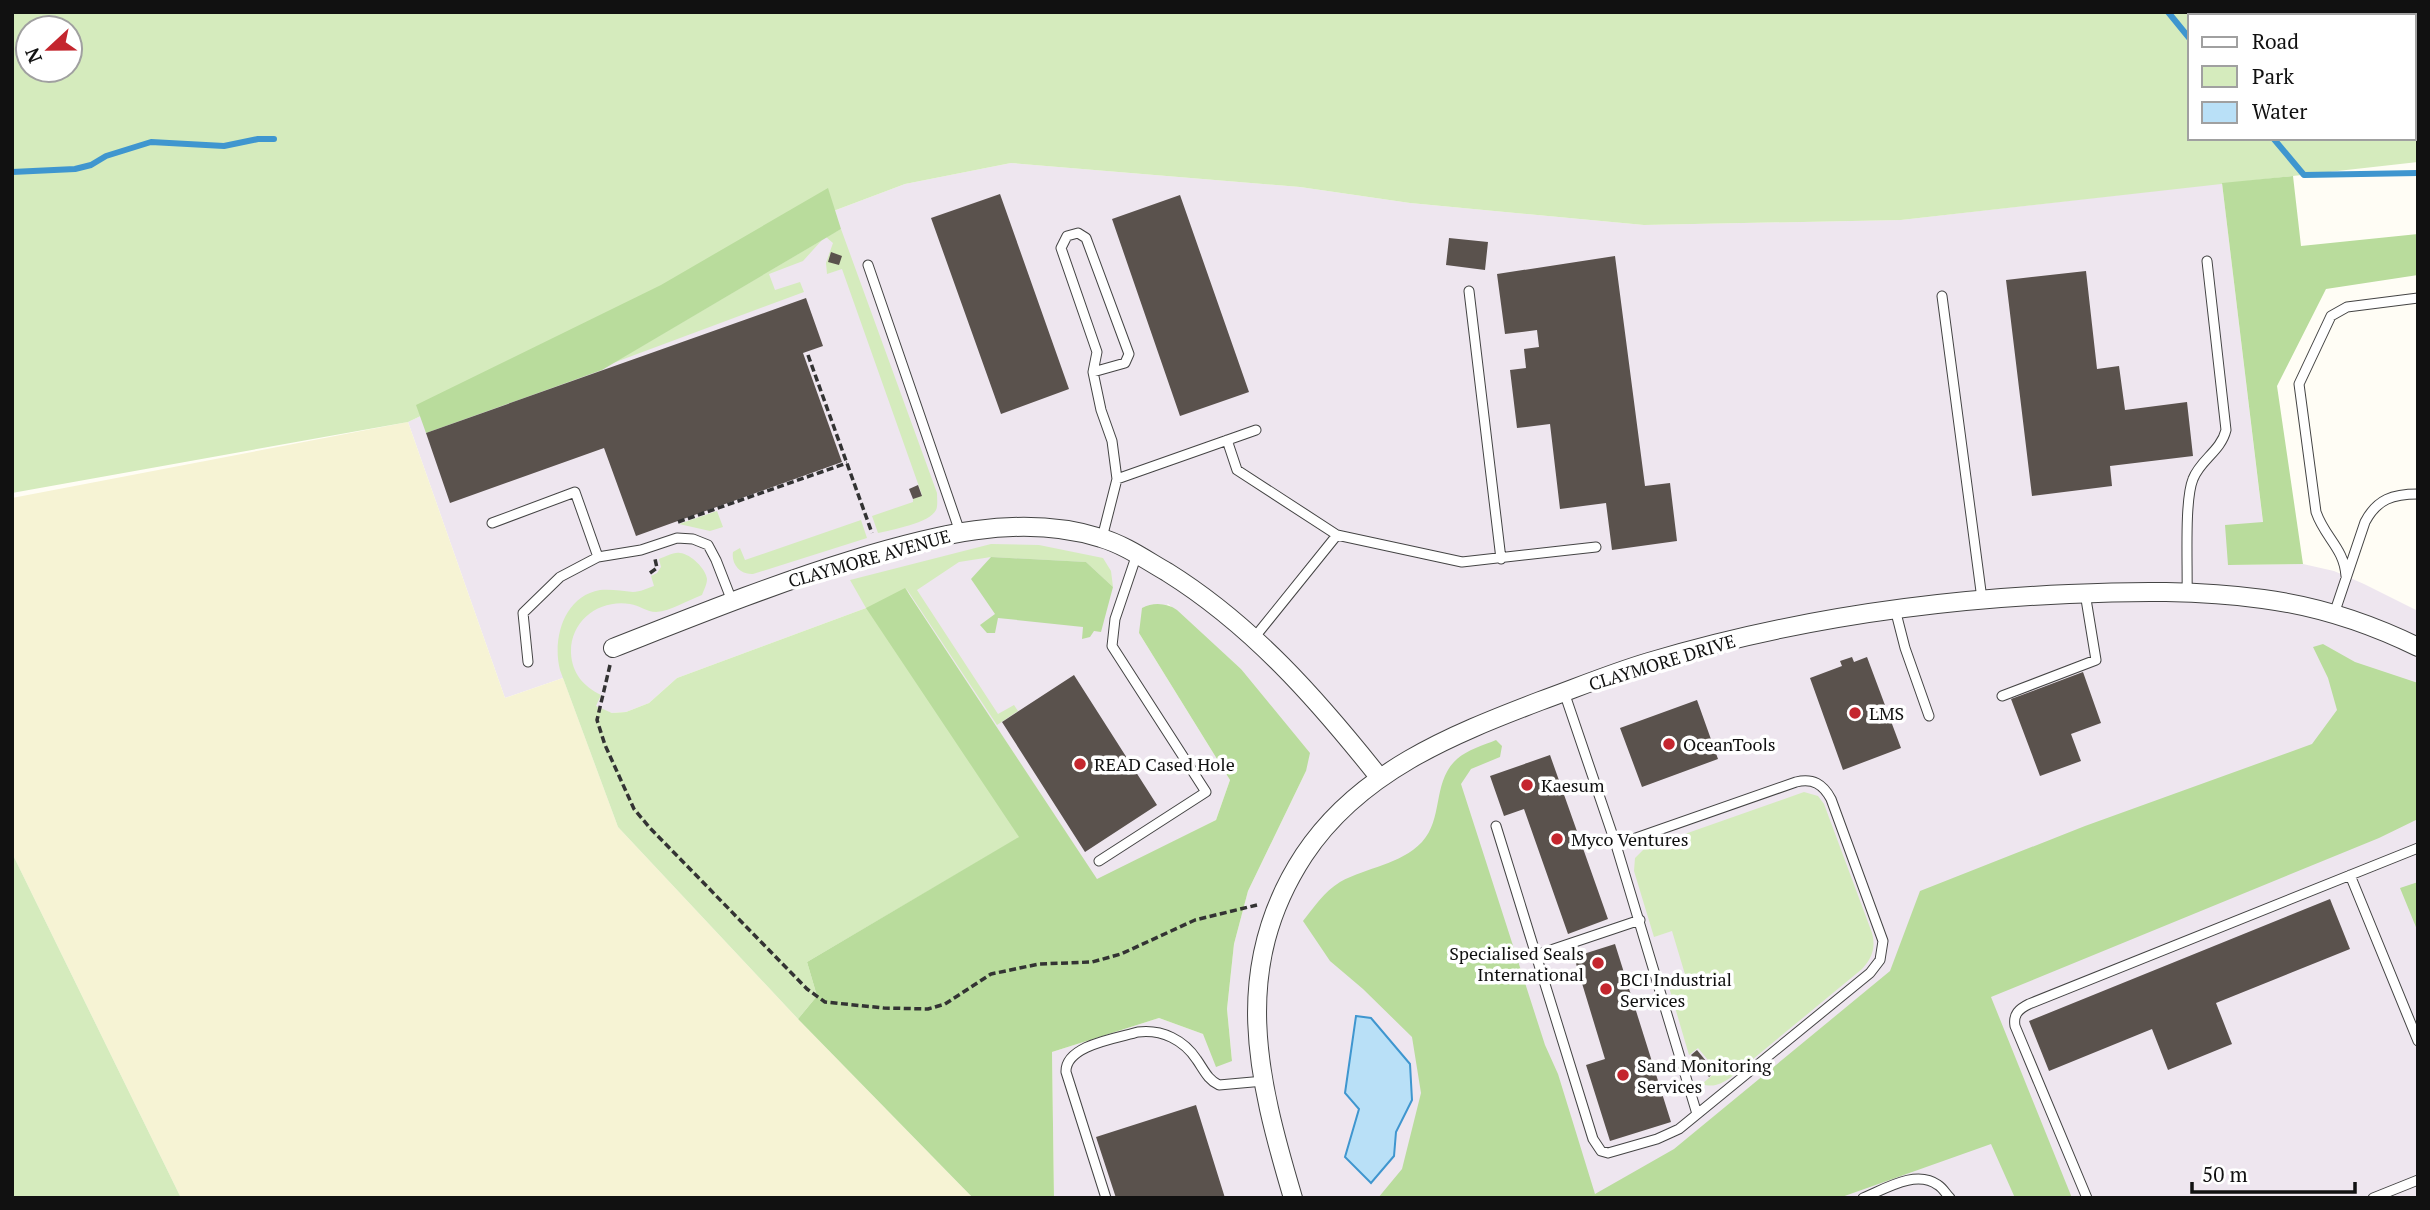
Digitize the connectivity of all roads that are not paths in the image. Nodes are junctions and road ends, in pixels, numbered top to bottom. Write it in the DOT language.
graph roads {
  1 [pos="2207,261"];
  2 [pos="868,265"];
  3 [pos="1469,291"];
  4 [pos="1942,296"];
  5 [pos="2418,298"];
  6 [pos="1093,372"];
  7 [pos="1256,430"];
  8 [pos="1227,440"];
  9 [pos="1117,479"];
  10 [pos="2418,494"];
  11 [pos="492,523"];
  12 [pos="960,532"];
  13 [pos="1337,535"];
  14 [pos="1102,538"];
  15 [pos="1596,547"];
  16 [pos="1137,554"];
  17 [pos="598,557"];
  18 [pos="1501,559"];
  19 [pos="2346,576"];
  20 [pos="2085,593"];
  21 [pos="2188,594"];
  22 [pos="1982,599"];
  23 [pos="732,601"];
  24 [pos="1895,609"];
  25 [pos="2334,614"];
  26 [pos="1254,638"];
  27 [pos="2418,647"];
  28 [pos="613,648"];
  29 [pos="528,662"];
  30 [pos="1564,692"];
  31 [pos="2002,696"];
  32 [pos="1929,716"];
  33 [pos="1379,777"];
  34 [pos="1496,826"];
  35 [pos="1616,845"];
  36 [pos="2418,848"];
  37 [pos="1099,860"];
  38 [pos="2350,875"];
  39 [pos="1640,920"];
  40 [pos="1536,956"];
  41 [pos="2418,1041"];
  42 [pos="1264,1081"];
  43 [pos="1697,1114"];
  44 [pos="2418,1180"];
  45 [pos="1106,1198"];
  46 [pos="1293,1198"];
  47 [pos="1863,1198"];
  48 [pos="1950,1198"];
  49 [pos="2087,1198"];
  50 [pos="2373,1198"];
  1 -- 21 [label="lane"];
  2 -- 12 [label="lane"];
  3 -- 18 [label="lane"];
  4 -- 22 [label="lane"];
  5 -- 19 [label="lane"];
  6 -- 6 [label="lane"];
  6 -- 9 [label="lane"];
  7 -- 8 [label="lane"];
  8 -- 9 [label="lane"];
  8 -- 13 [label="lane"];
  9 -- 14 [label="lane"];
  10 -- 19 [label="lane"];
  11 -- 17 [label="lane"];
  12 -- 14 [label="street, CLAYMORE AVENUE"];
  12 -- 23 [label="street, CLAYMORE AVENUE"];
  13 -- 18 [label="lane"];
  13 -- 26 [label="lane"];
  14 -- 16 [label="street, CLAYMORE AVENUE"];
  15 -- 18 [label="lane"];
  16 -- 26 [label="street, CLAYMORE AVENUE"];
  16 -- 37 [label="lane"];
  17 -- 23 [label="lane"];
  17 -- 29 [label="lane"];
  19 -- 25 [label="lane"];
  20 -- 21 [label="street, CLAYMORE DRIVE"];
  20 -- 22 [label="street, CLAYMORE DRIVE"];
  20 -- 31 [label="lane"];
  21 -- 25 [label="street, CLAYMORE DRIVE"];
  22 -- 24 [label="street, CLAYMORE DRIVE"];
  23 -- 28 [label="street, CLAYMORE AVENUE"];
  24 -- 30 [label="street, CLAYMORE DRIVE"];
  24 -- 32 [label="lane"];
  25 -- 27 [label="street, CLAYMORE DRIVE"];
  26 -- 33 [label="street, CLAYMORE AVENUE"];
  30 -- 33 [label="street, CLAYMORE DRIVE"];
  30 -- 35 [label="lane"];
  33 -- 42 [label="street, CLAYMORE DRIVE"];
  34 -- 40 [label="lane"];
  35 -- 39 [label="lane"];
  35 -- 43 [label="lane"];
  36 -- 38 [label="lane"];
  38 -- 41 [label="lane"];
  38 -- 49 [label="lane"];
  39 -- 40 [label="lane"];
  39 -- 43 [label="lane"];
  40 -- 43 [label="lane"];
  42 -- 45 [label="lane"];
  42 -- 46 [label="street, CLAYMORE DRIVE"];
  44 -- 50 [label="lane"];
  47 -- 48 [label="lane"];
}
